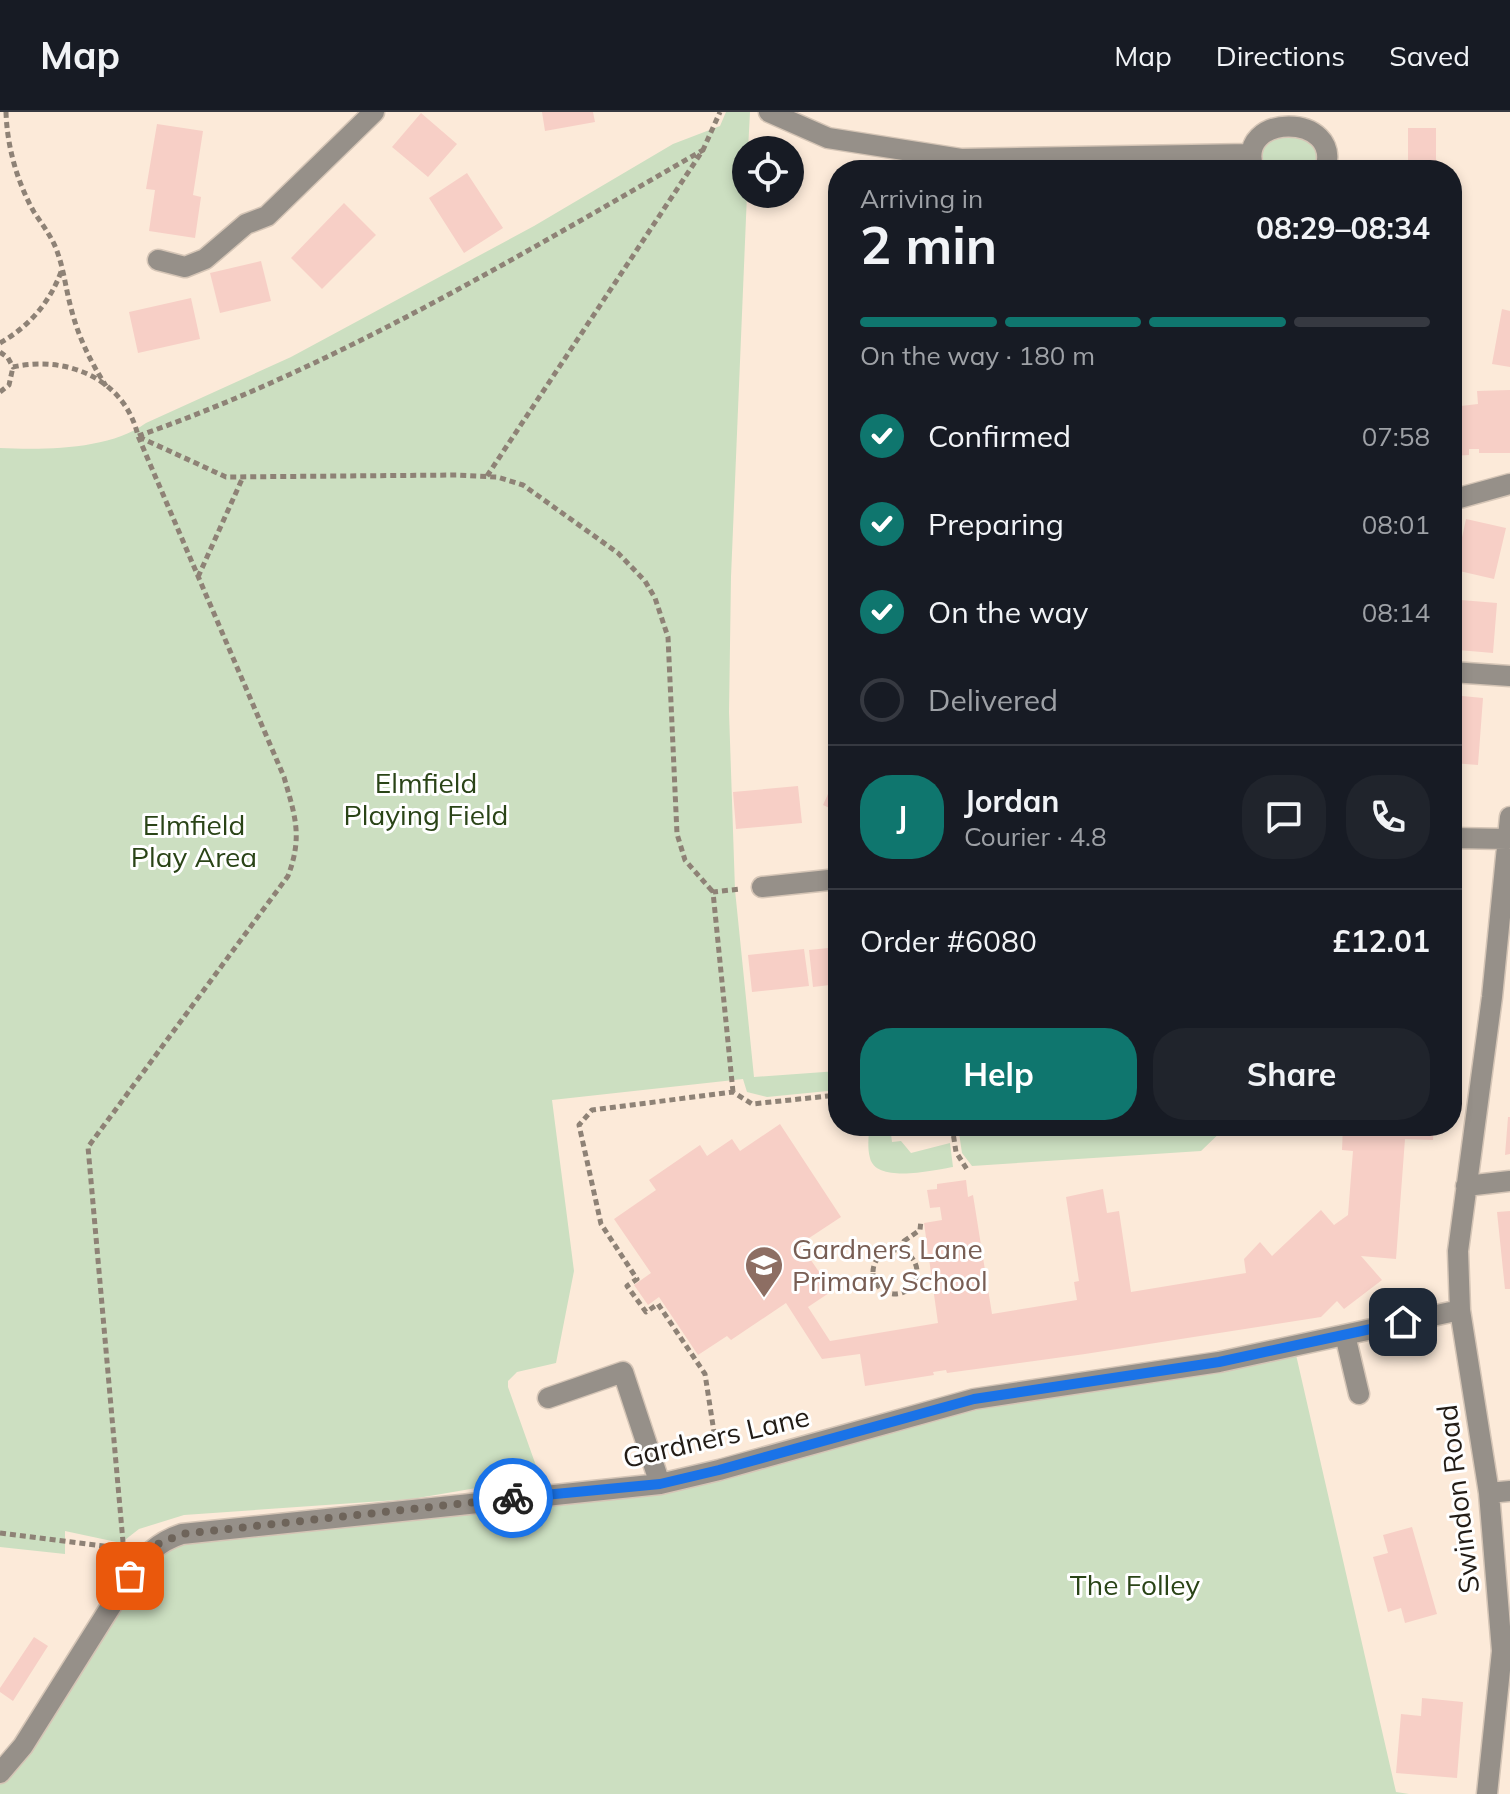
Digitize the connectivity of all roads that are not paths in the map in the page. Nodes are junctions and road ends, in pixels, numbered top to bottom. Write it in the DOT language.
graph roads {
  1 [pos="374,112"];
  2 [pos="769,112"];
  3 [pos="936,160"];
  4 [pos="1252,160"];
  5 [pos="1327,160"];
  6 [pos="158,260"];
  7 [pos="1510,484"];
  8 [pos="1462,497"];
  9 [pos="1462,673"];
  10 [pos="1510,676"];
  11 [pos="1510,817"];
  12 [pos="1462,838"];
  13 [pos="1507,839"];
  14 [pos="828,880"];
  15 [pos="762,887"];
  16 [pos="1510,1181"];
  17 [pos="1466,1186"];
  18 [pos="1460,1310"];
  19 [pos="1345,1335"];
  20 [pos="1359,1394"];
  21 [pos="548,1398"];
  22 [pos="660,1484"];
  23 [pos="1510,1491"];
  24 [pos="1489,1493"];
  25 [pos="0,1773"];
  26 [pos="1487,1794"];
  1 -- 6 [label="street"];
  2 -- 3 [label="street"];
  4 -- 5 [label="street"];
  7 -- 8 [label="street"];
  9 -- 10 [label="street"];
  11 -- 13 [label="street, Swindon Road"];
  12 -- 13 [label="street"];
  13 -- 17 [label="street, Swindon Road"];
  14 -- 15 [label="street"];
  16 -- 17 [label="street"];
  17 -- 18 [label="street, Swindon Road"];
  18 -- 19 [label="street, Gardners Lane"];
  18 -- 24 [label="street, Swindon Road"];
  19 -- 20 [label="street"];
  19 -- 22 [label="street, Gardners Lane"];
  21 -- 22 [label="street"];
  22 -- 25 [label="street, Gardners Lane"];
  23 -- 24 [label="street"];
  24 -- 26 [label="street, Swindon Road"];
}
